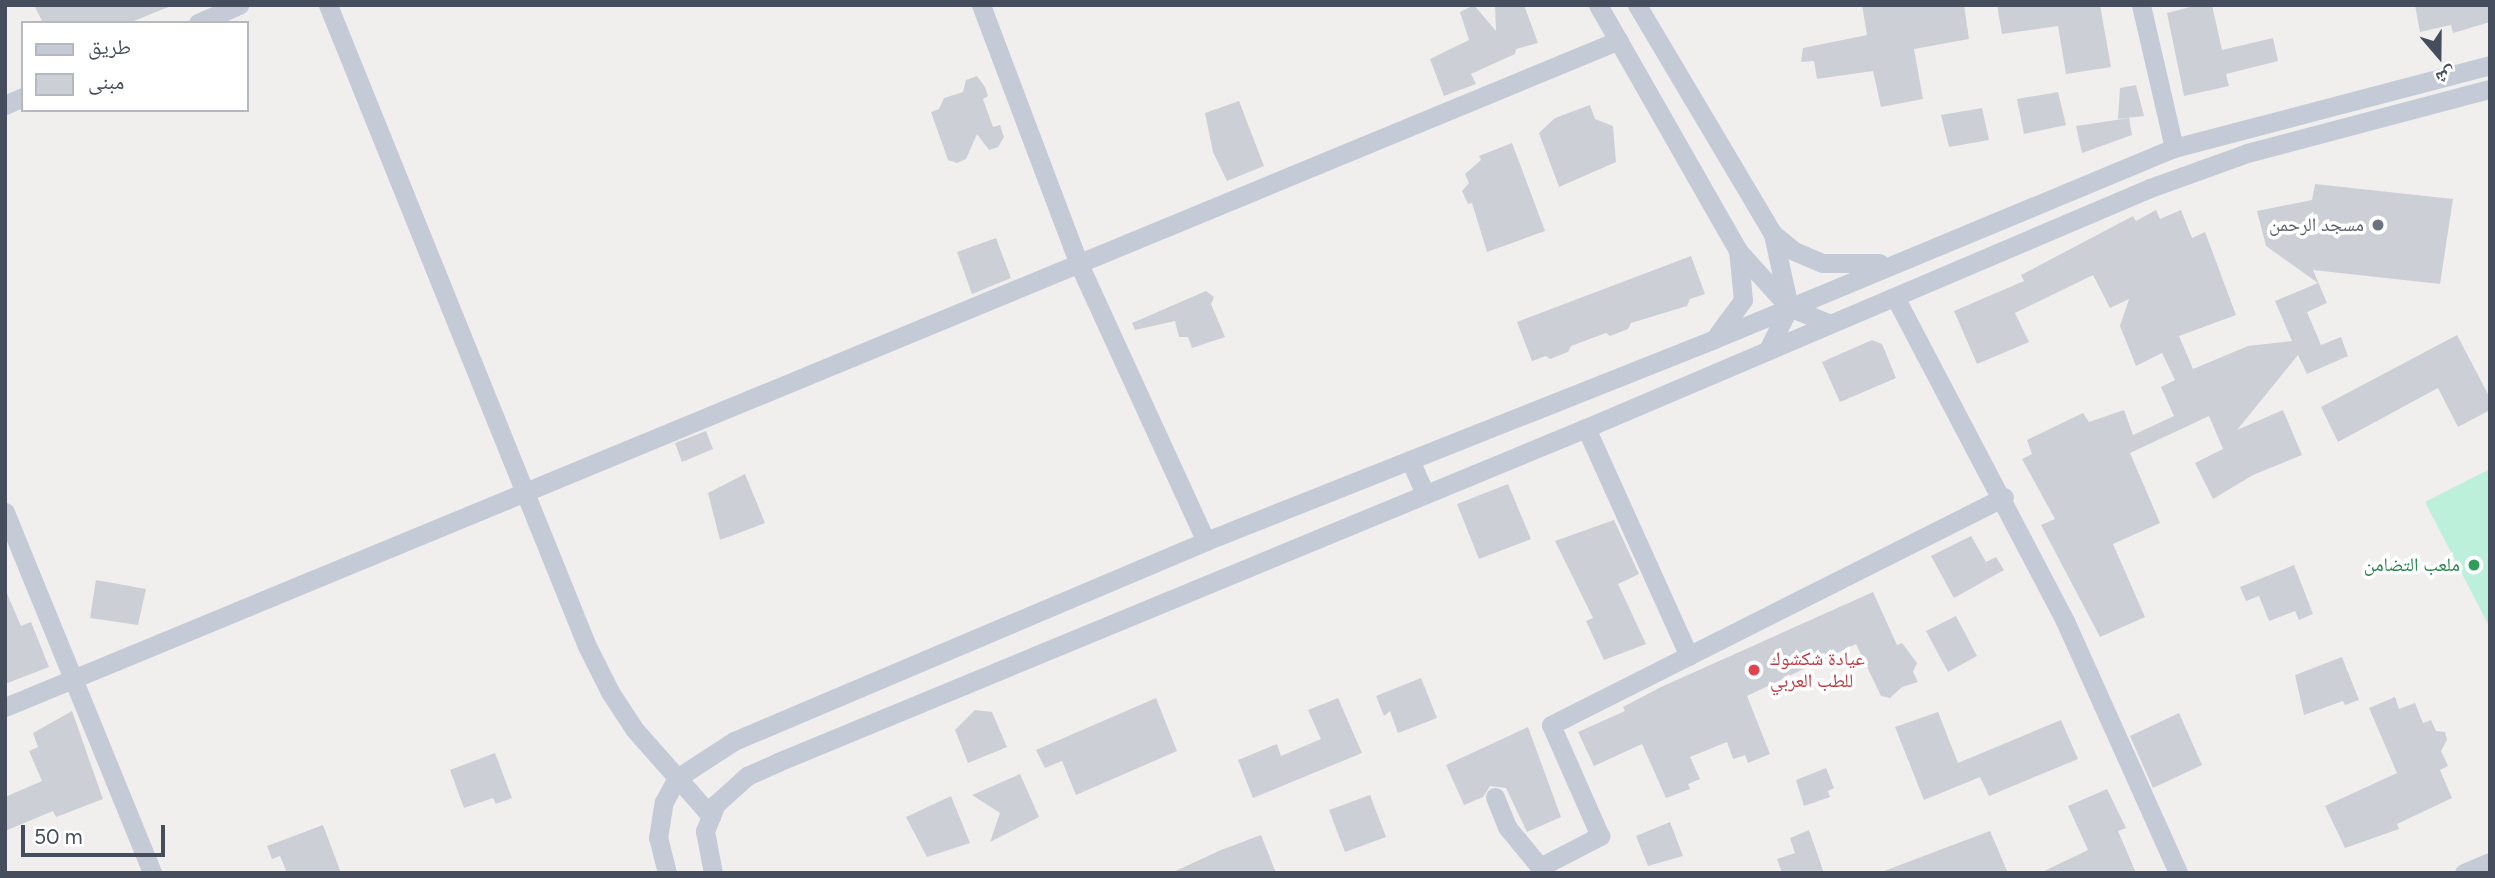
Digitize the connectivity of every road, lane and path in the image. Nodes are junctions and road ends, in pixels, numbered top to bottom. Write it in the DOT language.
graph roads {
  1 [pos="239,5"];
  2 [pos="328,5"];
  3 [pos="981,5"];
  4 [pos="1598,5"];
  5 [pos="1637,5"];
  6 [pos="2141,5"];
  7 [pos="203,21"];
  8 [pos="1619,40"];
  9 [pos="2490,65"];
  10 [pos="2441,77"];
  11 [pos="2490,89"];
  12 [pos="21,98"];
  13 [pos="2449,100"];
  14 [pos="5,105"];
  15 [pos="2174,148"];
  16 [pos="1773,234"];
  17 [pos="1738,250"];
  18 [pos="1078,262"];
  19 [pos="1894,263"];
  20 [pos="1895,297"];
  21 [pos="1789,307"];
  22 [pos="1830,324"];
  23 [pos="1712,340"];
  24 [pos="1768,350"];
  25 [pos="1586,428"];
  26 [pos="1410,460"];
  27 [pos="523,490"];
  28 [pos="1425,494"];
  29 [pos="2004,497"];
  30 [pos="5,512"];
  31 [pos="1206,541"];
  32 [pos="1689,656"];
  33 [pos="73,678"];
  34 [pos="5,707"];
  35 [pos="677,778"];
  36 [pos="1495,797"];
  37 [pos="711,816"];
  38 [pos="2490,862"];
  39 [pos="1542,870"];
  40 [pos="152,873"];
  41 [pos="667,873"];
  42 [pos="713,873"];
  43 [pos="2178,873"];
  44 [pos="2464,873"];
  1 -- 7 [label="street"];
  2 -- 27 [label="street"];
  3 -- 18 [label="street"];
  4 -- 8 [label="street"];
  5 -- 16 [label="street"];
  6 -- 15 [label="street"];
  8 -- 17 [label="street"];
  8 -- 18 [label="street"];
  9 -- 10 [label="street"];
  10 -- 13 [label="street"];
  10 -- 15 [label="street"];
  11 -- 13 [label="street"];
  12 -- 14 [label="street"];
  13 -- 20 [label="street"];
  15 -- 19 [label="street"];
  16 -- 19 [label="street"];
  16 -- 21 [label="street"];
  17 -- 21 [label="street"];
  17 -- 23 [label="street"];
  18 -- 27 [label="street"];
  18 -- 31 [label="street"];
  19 -- 21 [label="street"];
  20 -- 22 [label="street"];
  20 -- 29 [label="street"];
  21 -- 22 [label="street"];
  21 -- 23 [label="street"];
  21 -- 24 [label="street"];
  22 -- 24 [label="street"];
  23 -- 26 [label="street"];
  24 -- 25 [label="street"];
  25 -- 28 [label="street"];
  25 -- 32 [label="street"];
  26 -- 28 [label="street"];
  26 -- 31 [label="street"];
  27 -- 33 [label="street"];
  27 -- 35 [label="street"];
  28 -- 37 [label="street"];
  29 -- 32 [label="street"];
  29 -- 43 [label="street"];
  30 -- 33 [label="street"];
  31 -- 35 [label="street"];
  32 -- 39 [label="street"];
  33 -- 34 [label="street"];
  33 -- 40 [label="street"];
  35 -- 37 [label="street"];
  35 -- 41 [label="street"];
  36 -- 39 [label="street"];
  37 -- 42 [label="street"];
  38 -- 44 [label="street"];
}
